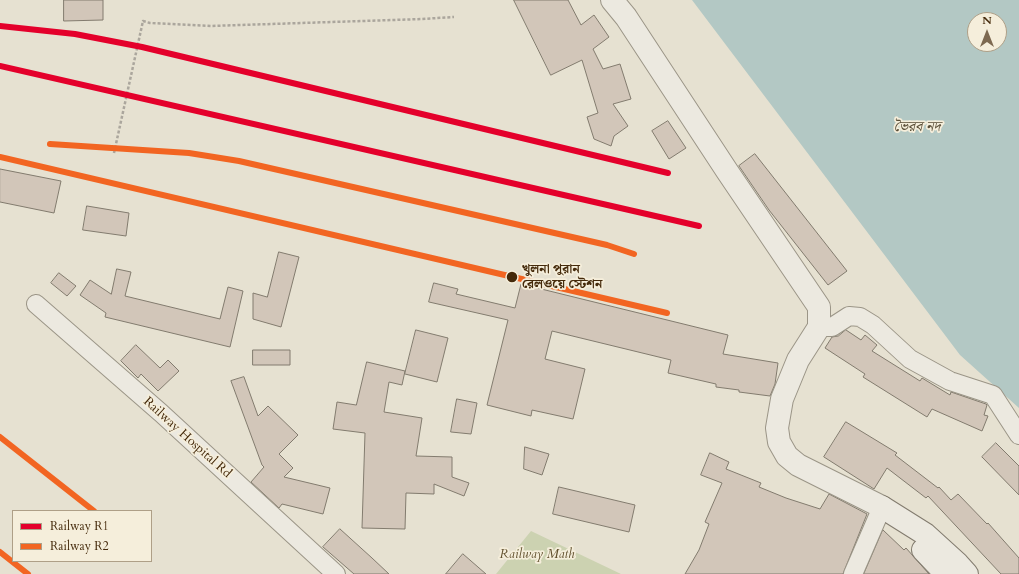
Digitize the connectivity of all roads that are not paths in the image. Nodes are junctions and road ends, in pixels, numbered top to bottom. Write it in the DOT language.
graph roads {
  1 [pos="612,0"];
  2 [pos="36,304"];
  3 [pos="820,327"];
  4 [pos="1019,436"];
  5 [pos="882,507"];
  6 [pos="336,574"];
  7 [pos="853,574"];
  8 [pos="946,574"];
  9 [pos="967,574"];
  1 -- 3 [label="street"];
  2 -- 6 [label="street, Railway Hospital Rd"];
  3 -- 4 [label="street"];
  3 -- 5 [label="street"];
  5 -- 7 [label="street"];
  5 -- 8 [label="street"];
  5 -- 9 [label="street"];
}
